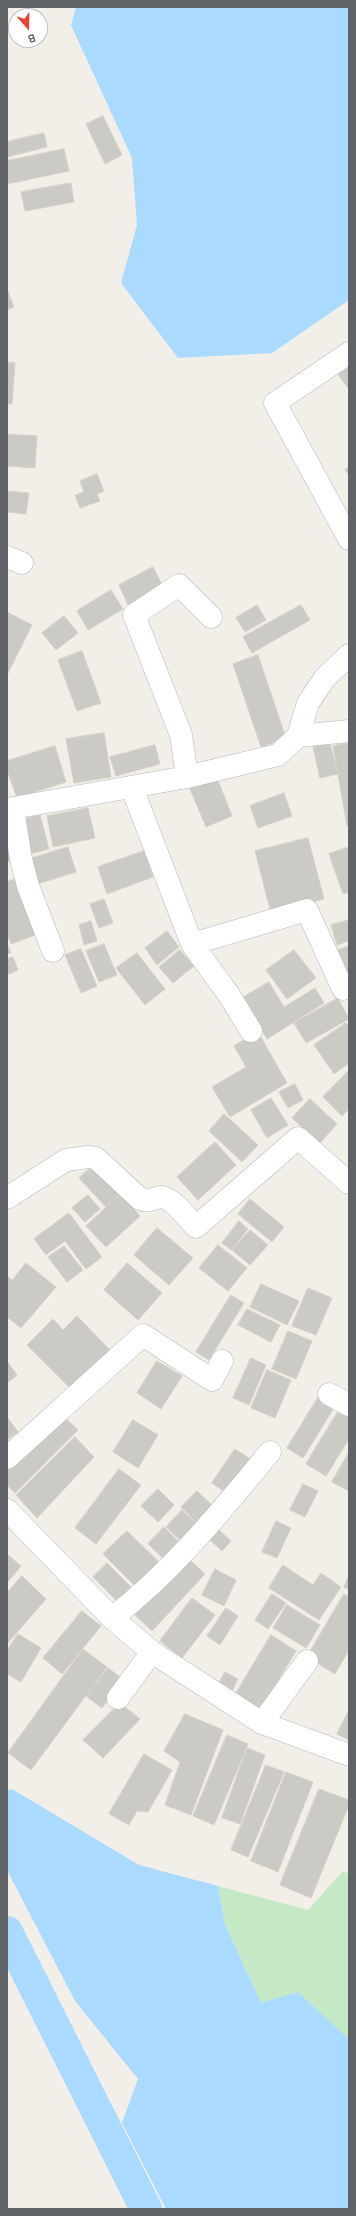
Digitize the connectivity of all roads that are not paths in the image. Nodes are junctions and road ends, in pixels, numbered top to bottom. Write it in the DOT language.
graph roads {
  1 [pos="349,353"];
  2 [pos="349,539"];
  3 [pos="211,617"];
  4 [pos="349,655"];
  5 [pos="349,731"];
  6 [pos="298,736"];
  7 [pos="187,777"];
  8 [pos="132,788"];
  9 [pos="10,809"];
  10 [pos="192,944"];
  11 [pos="52,951"];
  12 [pos="343,989"];
  13 [pos="250,1031"];
  14 [pos="349,1183"];
  15 [pos="7,1198"];
  16 [pos="222,1362"];
  17 [pos="329,1394"];
  18 [pos="349,1405"];
  19 [pos="270,1452"];
  20 [pos="7,1458"];
  21 [pos="7,1510"];
  22 [pos="112,1618"];
  23 [pos="152,1652"];
  24 [pos="307,1661"];
  25 [pos="118,1698"];
  26 [pos="262,1723"];
  27 [pos="349,1755"];
  1 -- 2 [label="street"];
  3 -- 7 [label="street"];
  4 -- 6 [label="street"];
  5 -- 6 [label="street"];
  6 -- 7 [label="street"];
  7 -- 8 [label="street"];
  8 -- 9 [label="street"];
  8 -- 10 [label="street"];
  9 -- 11 [label="street"];
  10 -- 12 [label="street"];
  10 -- 13 [label="street"];
  14 -- 15 [label="street"];
  16 -- 20 [label="street"];
  17 -- 18 [label="street"];
  19 -- 22 [label="street"];
  21 -- 22 [label="street"];
  22 -- 23 [label="street"];
  23 -- 25 [label="street"];
  23 -- 26 [label="street"];
  24 -- 26 [label="street"];
  26 -- 27 [label="street"];
}
